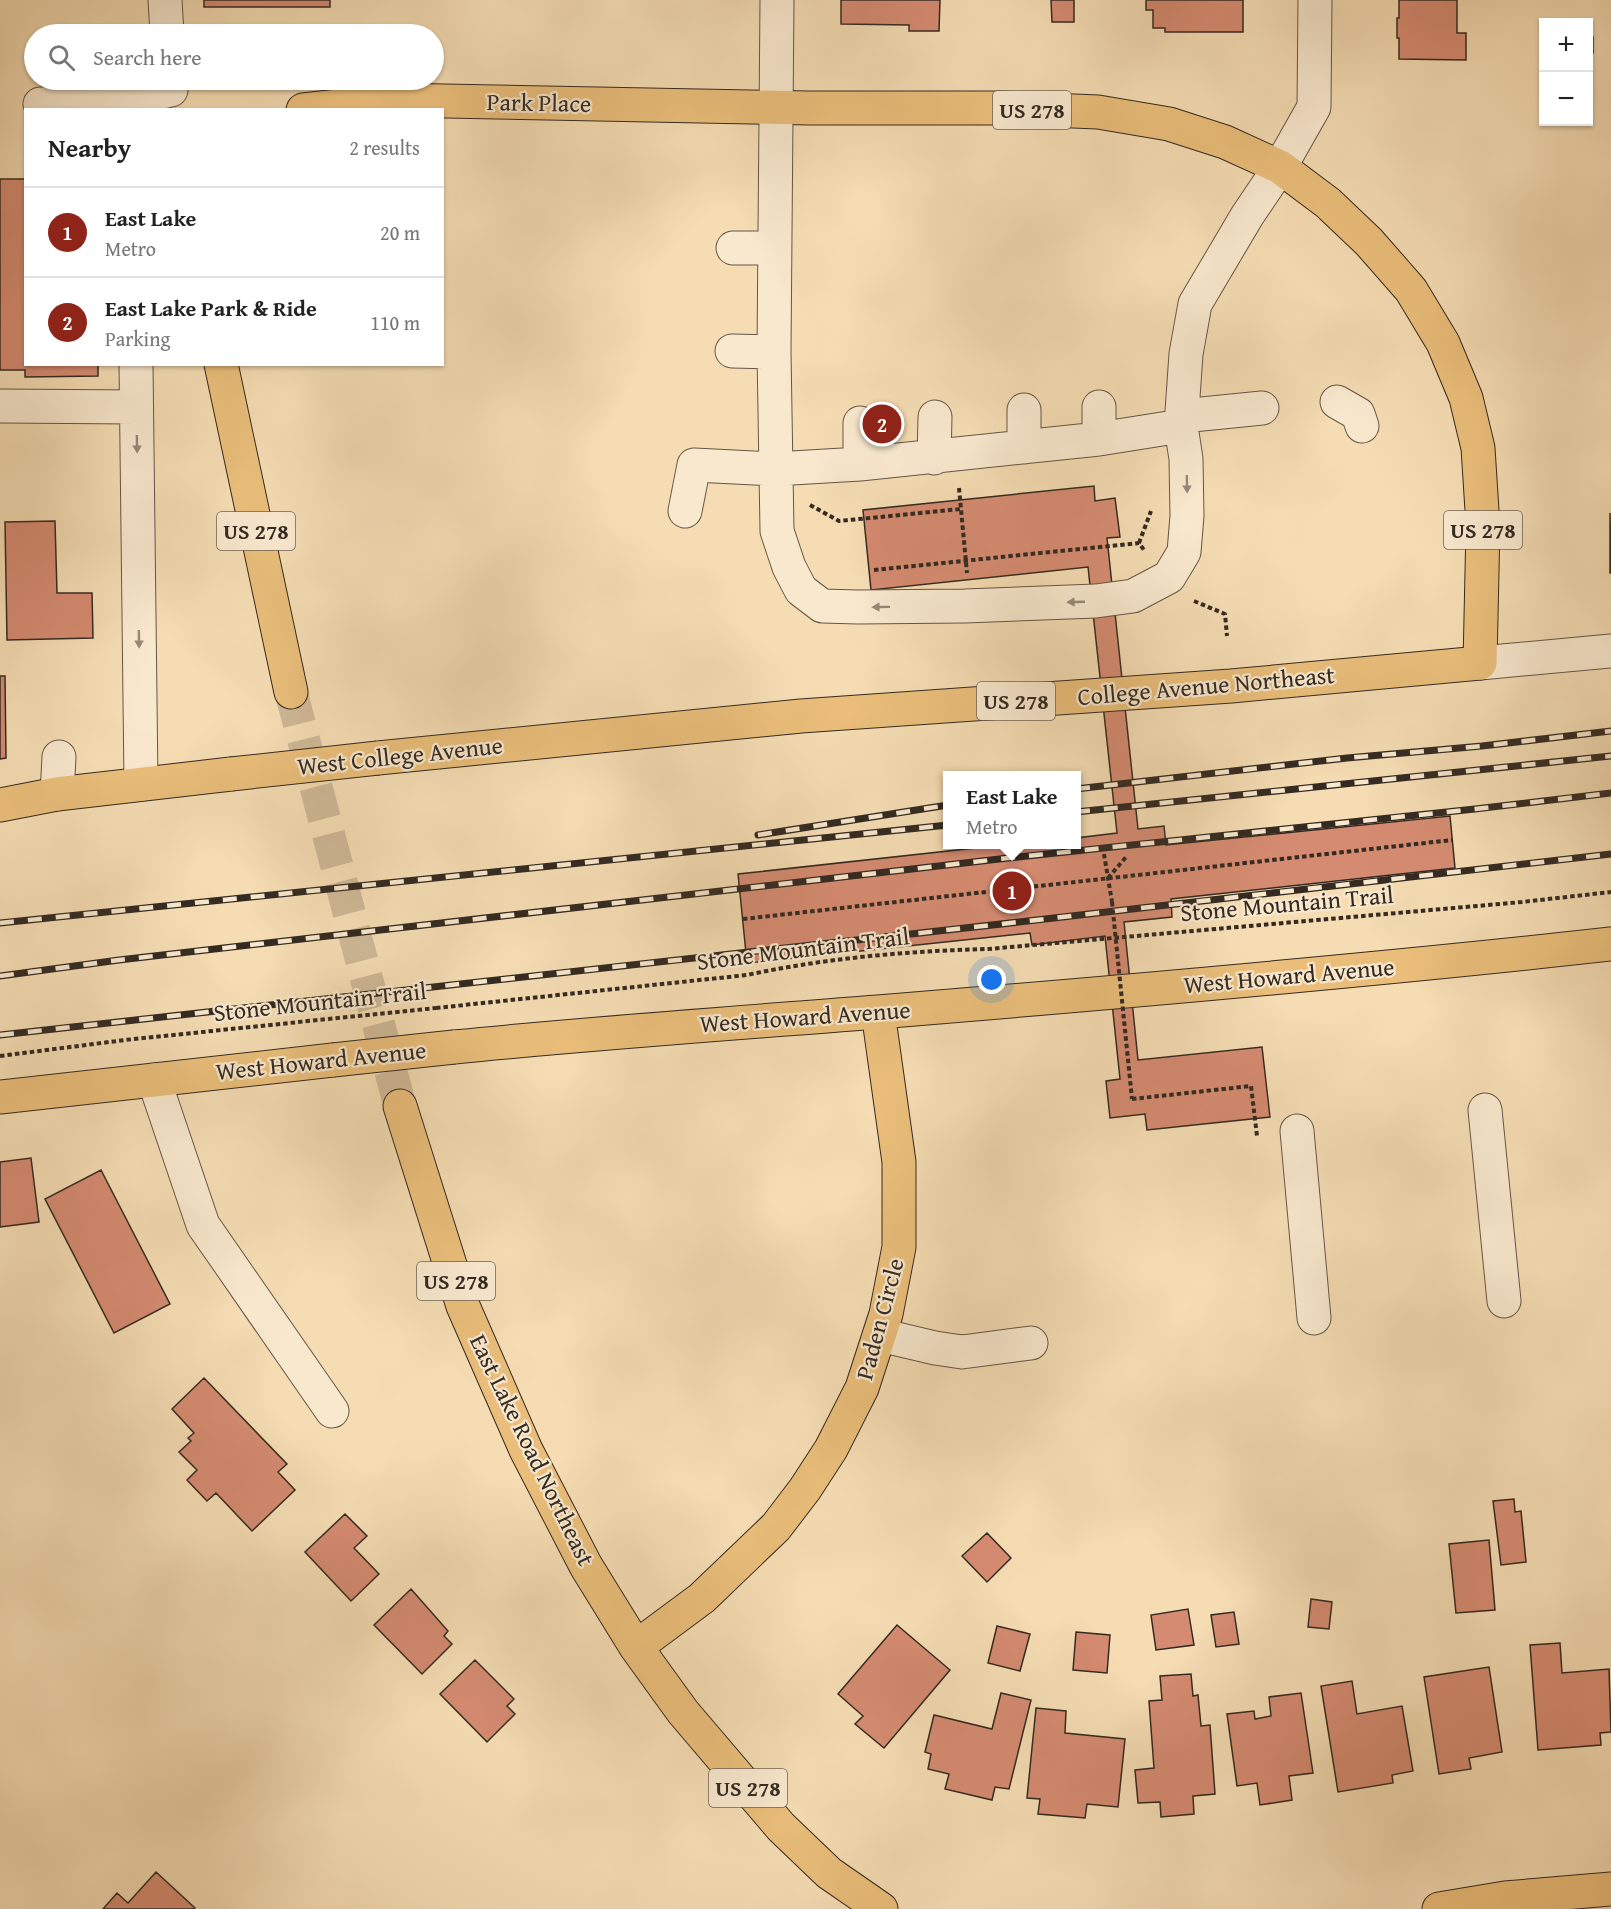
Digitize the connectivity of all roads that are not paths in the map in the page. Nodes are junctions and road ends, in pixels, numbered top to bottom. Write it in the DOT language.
graph roads {
  1 [pos="165,0"];
  2 [pos="777,0"];
  3 [pos="1315,0"];
  4 [pos="166,24"];
  5 [pos="169,97"];
  6 [pos="40,104"];
  7 [pos="386,105"];
  8 [pos="776,107"];
  9 [pos="336,108"];
  10 [pos="1280,167"];
  11 [pos="733,248"];
  12 [pos="774,249"];
  13 [pos="732,351"];
  14 [pos="774,352"];
  15 [pos="136,366"];
  16 [pos="221,366"];
  17 [pos="1337,402"];
  18 [pos="0,406"];
  19 [pos="136,407"];
  20 [pos="1099,407"];
  21 [pos="1262,408"];
  22 [pos="1024,410"];
  23 [pos="935,417"];
  24 [pos="1181,421"];
  25 [pos="860,423"];
  26 [pos="1362,426"];
  27 [pos="1099,439"];
  28 [pos="1024,447"];
  29 [pos="945,456"];
  30 [pos="860,464"];
  31 [pos="775,469"];
  32 [pos="685,511"];
  33 [pos="1611,651"];
  34 [pos="1480,663"];
  35 [pos="291,692"];
  36 [pos="801,716"];
  37 [pos="59,757"];
  38 [pos="141,784"];
  39 [pos="57,794"];
  40 [pos="0,805"];
  41 [pos="1611,944"];
  42 [pos="878,1012"];
  43 [pos="154,1080"];
  44 [pos="0,1098"];
  45 [pos="400,1106"];
  46 [pos="1485,1110"];
  47 [pos="1297,1131"];
  48 [pos="1504,1301"];
  49 [pos="1314,1318"];
  50 [pos="880,1335"];
  51 [pos="1031,1343"];
  52 [pos="332,1411"];
  53 [pos="636,1647"];
  54 [pos="1611,1889"];
  55 [pos="881,1909"];
  56 [pos="1439,1909"];
  1 -- 4 [label="street"];
  2 -- 8 [label="street"];
  3 -- 10 [label="street"];
  5 -- 6 [label="street"];
  7 -- 8 [label="main road, Park Place / US 278"];
  7 -- 9 [label="main road, Park Place / US 278"];
  8 -- 10 [label="main road, US 278"];
  8 -- 12 [label="street"];
  10 -- 24 [label="street"];
  10 -- 34 [label="main road, US 278"];
  11 -- 12 [label="street"];
  12 -- 14 [label="street"];
  13 -- 14 [label="street"];
  14 -- 31 [label="street"];
  15 -- 19 [label="street"];
  16 -- 35 [label="main road, US 278"];
  17 -- 26 [label="street"];
  18 -- 19 [label="street"];
  19 -- 38 [label="street, one-way"];
  20 -- 27 [label="street"];
  21 -- 24 [label="street"];
  22 -- 28 [label="street"];
  23 -- 29 [label="street"];
  24 -- 27 [label="street"];
  24 -- 31 [label="street, one-way"];
  25 -- 30 [label="street"];
  27 -- 28 [label="street"];
  28 -- 29 [label="street"];
  29 -- 30 [label="street"];
  30 -- 31 [label="street"];
  31 -- 32 [label="street"];
  33 -- 34 [label="street, College Avenue Northeast"];
  34 -- 36 [label="main road, College Avenue Northeast / US 278"];
  36 -- 38 [label="main road, West College Avenue / US 278, bridge"];
  37 -- 39 [label="street"];
  38 -- 39 [label="main road, West College Avenue / US 278"];
  39 -- 40 [label="main road, West College Avenue / US 278"];
  41 -- 42 [label="main road, West Howard Avenue"];
  42 -- 43 [label="main road, West Howard Avenue, bridge"];
  42 -- 50 [label="main road, Paden Circle"];
  43 -- 44 [label="main road, West Howard Avenue"];
  43 -- 52 [label="street"];
  45 -- 53 [label="main road, East Lake Road Northeast / US 278"];
  46 -- 48 [label="street"];
  47 -- 49 [label="street"];
  50 -- 51 [label="street"];
  50 -- 53 [label="main road, Paden Circle"];
  53 -- 55 [label="main road, East Lake Road Northeast / US 278"];
  54 -- 56 [label="main road"];
}
